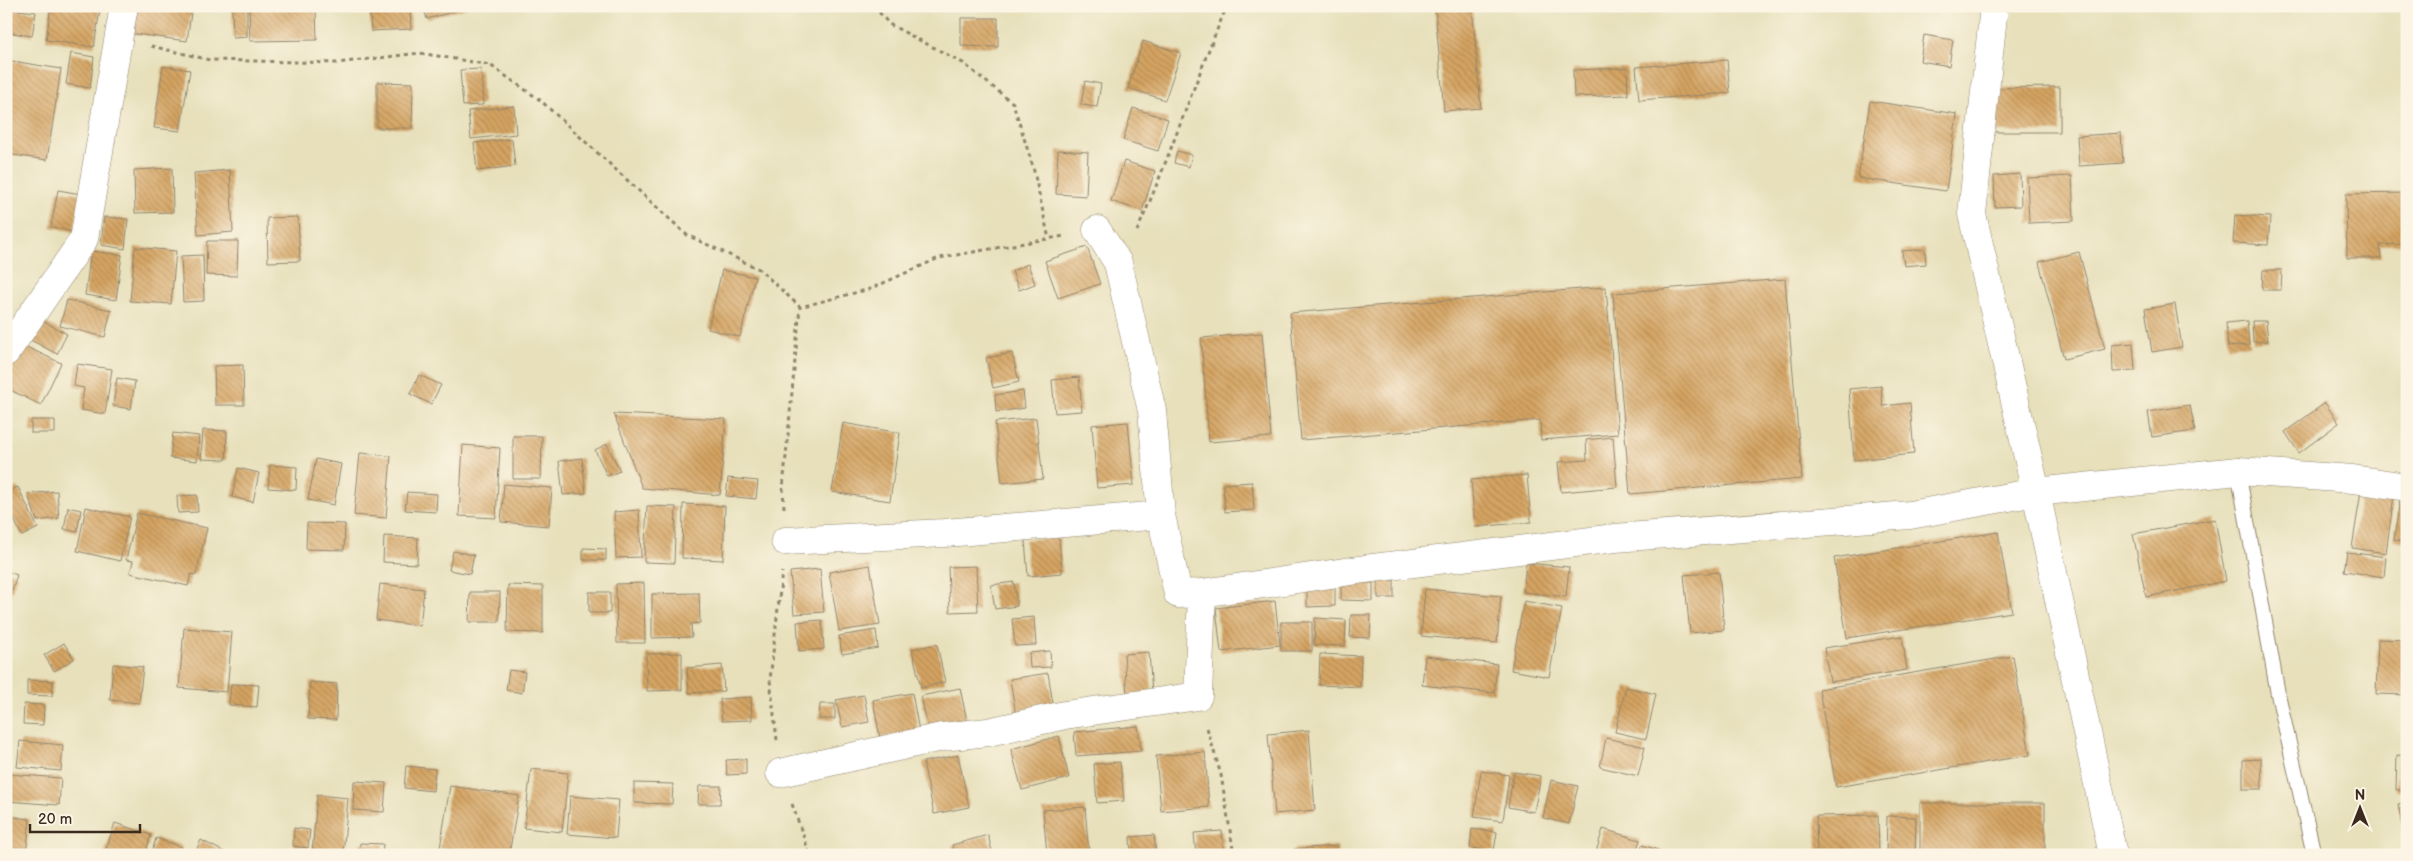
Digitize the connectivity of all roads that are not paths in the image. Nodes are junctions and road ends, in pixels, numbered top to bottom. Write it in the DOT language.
graph roads {
  1 [pos="124,6"];
  2 [pos="1994,6"];
  3 [pos="1097,230"];
  4 [pos="6,352"];
  5 [pos="2238,471"];
  6 [pos="2407,487"];
  7 [pos="2036,492"];
  8 [pos="1161,515"];
  9 [pos="785,541"];
  10 [pos="1202,593"];
  11 [pos="780,774"];
  12 [pos="2113,855"];
  13 [pos="2314,855"];
  1 -- 4 [label="street"];
  2 -- 7 [label="street"];
  3 -- 8 [label="street"];
  5 -- 6 [label="street"];
  5 -- 7 [label="street"];
  5 -- 13 [label="lane"];
  7 -- 10 [label="street"];
  7 -- 12 [label="street"];
  8 -- 9 [label="street"];
  8 -- 10 [label="street"];
  10 -- 11 [label="street"];
}
